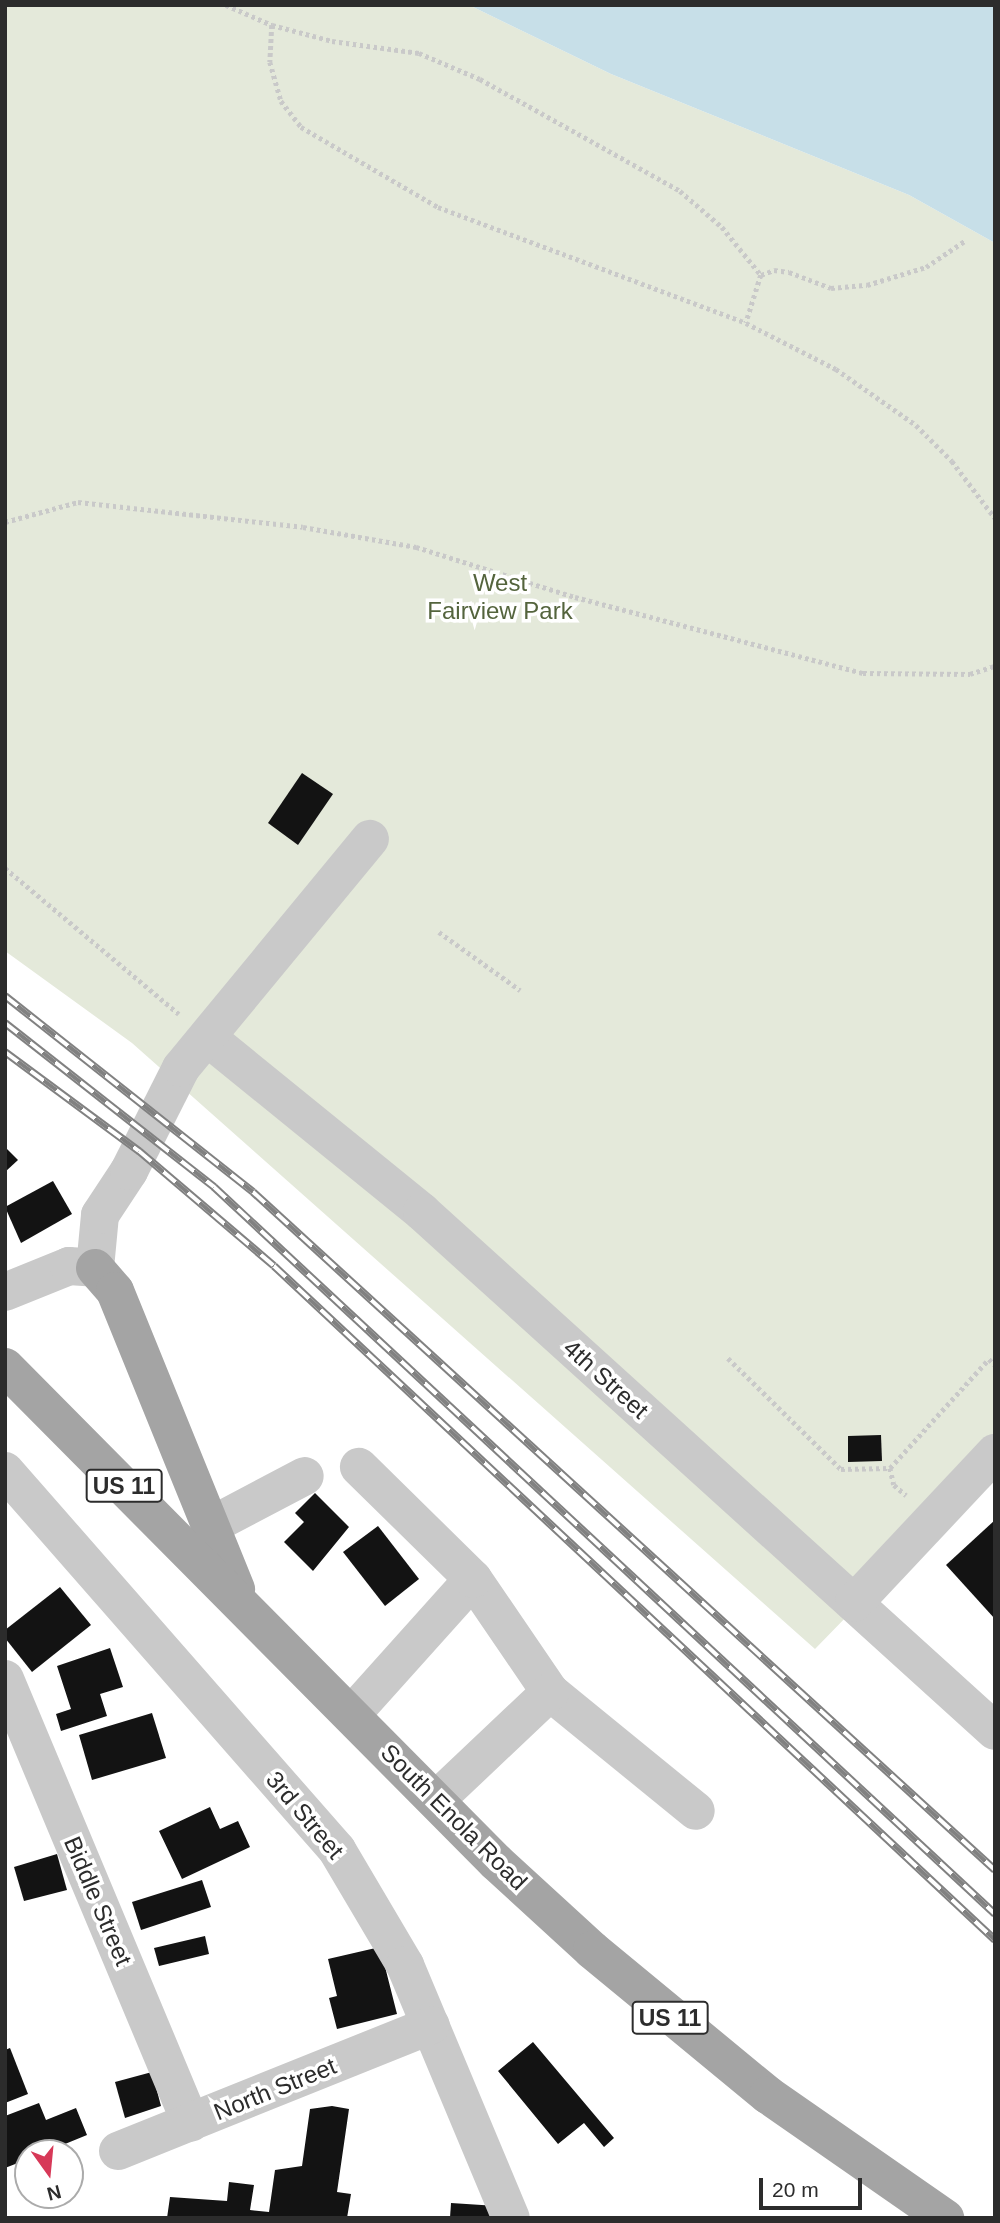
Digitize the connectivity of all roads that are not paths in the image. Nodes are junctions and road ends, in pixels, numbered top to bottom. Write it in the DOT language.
graph roads {
  1 [pos="370,839"];
  2 [pos="208,1038"];
  3 [pos="95,1268"];
  4 [pos="5,1292"];
  5 [pos="5,1367"];
  6 [pos="995,1453"];
  7 [pos="359,1467"];
  8 [pos="5,1471"];
  9 [pos="305,1476"];
  10 [pos="210,1525"];
  11 [pos="473,1579"];
  12 [pos="854,1603"];
  13 [pos="242,1604"];
  14 [pos="5,1679"];
  15 [pos="550,1692"];
  16 [pos="352,1714"];
  17 [pos="995,1731"];
  18 [pos="20,1754"];
  19 [pos="437,1800"];
  20 [pos="696,1811"];
  21 [pos="431,2025"];
  22 [pos="191,2123"];
  23 [pos="118,2151"];
  24 [pos="511,2218"];
  25 [pos="945,2218"];
  1 -- 2 [label="street"];
  2 -- 3 [label="street"];
  2 -- 12 [label="street, 4th Street"];
  3 -- 4 [label="street"];
  3 -- 10 [label="main road"];
  5 -- 13 [label="main road, South Enola Road / US 11"];
  6 -- 12 [label="street"];
  7 -- 11 [label="street"];
  8 -- 21 [label="street, 3rd Street"];
  9 -- 10 [label="street"];
  10 -- 13 [label="main road"];
  11 -- 15 [label="street"];
  11 -- 16 [label="street"];
  12 -- 17 [label="street, 4th Street"];
  13 -- 16 [label="main road, South Enola Road / US 11"];
  14 -- 18 [label="street, Biddle Street"];
  15 -- 19 [label="street"];
  15 -- 20 [label="street"];
  16 -- 19 [label="main road, South Enola Road / US 11"];
  18 -- 22 [label="street, Biddle Street"];
  19 -- 25 [label="main road, South Enola Road / US 11"];
  21 -- 22 [label="street, North Street"];
  21 -- 24 [label="street, 3rd Street"];
  22 -- 23 [label="street, North Street"];
}
